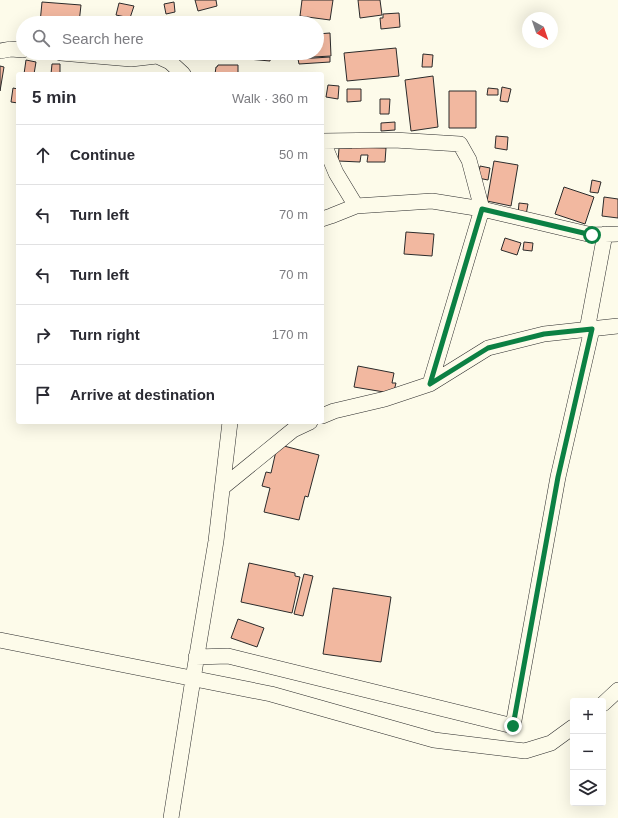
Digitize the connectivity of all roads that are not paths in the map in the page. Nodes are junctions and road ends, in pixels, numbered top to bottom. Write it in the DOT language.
graph roads {
  1 [pos="16,49"];
  2 [pos="0,51"];
  3 [pos="166,60"];
  4 [pos="181,72"];
  5 [pos="324,142"];
  6 [pos="324,146"];
  7 [pos="356,206"];
  8 [pos="482,209"];
  9 [pos="324,218"];
  10 [pos="612,234"];
  11 [pos="618,326"];
  12 [pos="590,329"];
  13 [pos="430,384"];
  14 [pos="324,415"];
  15 [pos="230,424"];
  16 [pos="306,424"];
  17 [pos="223,487"];
  18 [pos="0,640"];
  19 [pos="196,658"];
  20 [pos="193,678"];
  21 [pos="618,690"];
  22 [pos="606,701"];
  23 [pos="570,729"];
  24 [pos="171,818"];
  1 -- 2 [label="street"];
  3 -- 4 [label="street"];
  5 -- 8 [label="street"];
  6 -- 7 [label="street"];
  7 -- 8 [label="street"];
  7 -- 9 [label="street"];
  8 -- 10 [label="street"];
  8 -- 13 [label="street"];
  10 -- 12 [label="street"];
  11 -- 12 [label="street"];
  12 -- 13 [label="street"];
  12 -- 19 [label="street"];
  13 -- 14 [label="street"];
  15 -- 17 [label="street"];
  16 -- 17 [label="street"];
  17 -- 19 [label="street"];
  18 -- 20 [label="street"];
  19 -- 20 [label="street"];
  20 -- 23 [label="street"];
  20 -- 24 [label="street"];
  21 -- 22 [label="street"];
}
